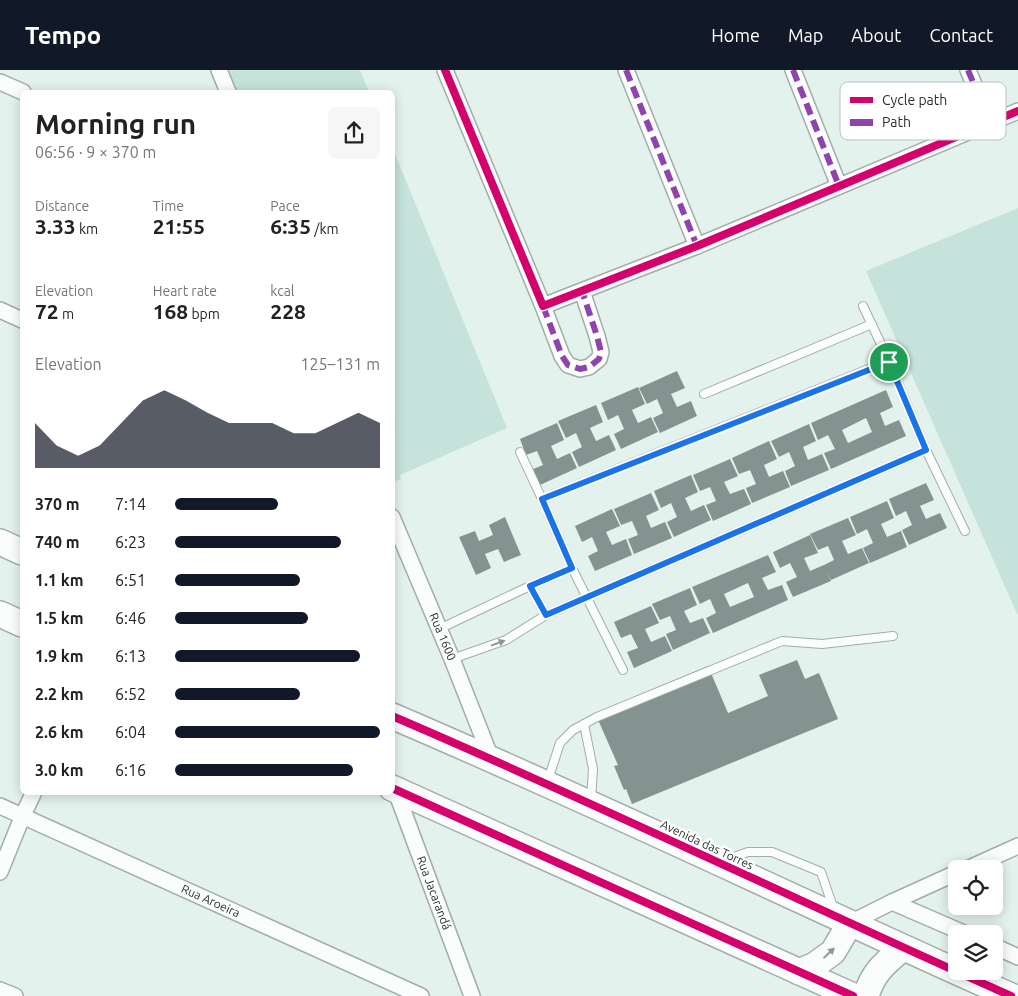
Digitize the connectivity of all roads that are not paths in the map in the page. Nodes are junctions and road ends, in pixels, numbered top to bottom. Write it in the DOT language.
graph roads {
  1 [pos="219,70"];
  2 [pos="445,70"];
  3 [pos="626,70"];
  4 [pos="793,70"];
  5 [pos="968,70"];
  6 [pos="0,82"];
  7 [pos="973,82"];
  8 [pos="227,90"];
  9 [pos="20,91"];
  10 [pos="1018,111"];
  11 [pos="1006,116"];
  12 [pos="949,140"];
  13 [pos="839,186"];
  14 [pos="697,246"];
  15 [pos="582,291"];
  16 [pos="543,306"];
  17 [pos="864,306"];
  18 [pos="0,310"];
  19 [pos="20,319"];
  20 [pos="872,324"];
  21 [pos="889,362"];
  22 [pos="704,394"];
  23 [pos="926,450"];
  24 [pos="520,452"];
  25 [pos="542,499"];
  26 [pos="395,524"];
  27 [pos="965,531"];
  28 [pos="0,542"];
  29 [pos="20,551"];
  30 [pos="572,568"];
  31 [pos="530,586"];
  32 [pos="586,597"];
  33 [pos="0,614"];
  34 [pos="546,615"];
  35 [pos="20,623"];
  36 [pos="438,629"];
  37 [pos="893,636"];
  38 [pos="452,659"];
  39 [pos="622,670"];
  40 [pos="395,717"];
  41 [pos="584,724"];
  42 [pos="491,758"];
  43 [pos="547,784"];
  44 [pos="395,789"];
  45 [pos="395,792"];
  46 [pos="33,795"];
  47 [pos="591,804"];
  48 [pos="0,806"];
  49 [pos="23,816"];
  50 [pos="1018,846"];
  51 [pos="987,860"];
  52 [pos="720,863"];
  53 [pos="0,872"];
  54 [pos="948,878"];
  55 [pos="892,902"];
  56 [pos="843,920"];
  57 [pos="948,926"];
  58 [pos="903,948"];
  59 [pos="1003,950"];
  60 [pos="1018,957"];
  61 [pos="799,972"];
  62 [pos="0,990"];
  63 [pos="15,996"];
  64 [pos="421,996"];
  65 [pos="472,996"];
  66 [pos="853,996"];
  67 [pos="866,996"];
  68 [pos="1011,996"];
  1 -- 8 [label="street"];
  2 -- 16 [label="street"];
  3 -- 14 [label="street"];
  4 -- 13 [label="street"];
  5 -- 7 [label="street"];
  6 -- 9 [label="street"];
  10 -- 11 [label="street"];
  12 -- 13 [label="street"];
  13 -- 14 [label="street"];
  14 -- 15 [label="street"];
  15 -- 16 [label="street"];
  15 -- 16 [label="street"];
  17 -- 20 [label="lane"];
  18 -- 19 [label="street"];
  20 -- 21 [label="lane"];
  20 -- 22 [label="lane"];
  21 -- 23 [label="lane"];
  21 -- 25 [label="lane"];
  23 -- 27 [label="lane"];
  23 -- 32 [label="lane"];
  24 -- 25 [label="lane"];
  25 -- 30 [label="lane"];
  26 -- 36 [label="street, Rua 1600"];
  28 -- 29 [label="main road"];
  30 -- 31 [label="lane"];
  30 -- 32 [label="lane"];
  31 -- 34 [label="lane"];
  31 -- 36 [label="lane"];
  32 -- 34 [label="lane"];
  32 -- 39 [label="lane"];
  33 -- 35 [label="main road"];
  38 -- 34 [label="lane, one-way"];
  36 -- 38 [label="street, Rua 1600"];
  37 -- 41 [label="lane"];
  38 -- 42 [label="street, Rua 1600"];
  40 -- 42 [label="main road, Avenida das Torres"];
  41 -- 43 [label="lane"];
  41 -- 47 [label="lane"];
  42 -- 43 [label="main road, Avenida das Torres"];
  43 -- 47 [label="main road, Avenida das Torres"];
  44 -- 61 [label="main road"];
  45 -- 65 [label="street, Rua Jacarandá"];
  46 -- 49 [label="street"];
  47 -- 52 [label="main road, Avenida das Torres"];
  48 -- 49 [label="street, Rua Aroeira"];
  49 -- 53 [label="street"];
  49 -- 64 [label="street, Rua Aroeira"];
  50 -- 51 [label="street"];
  52 -- 56 [label="main road, Avenida das Torres"];
  52 -- 56 [label="lane"];
  54 -- 55 [label="street"];
  55 -- 56 [label="street"];
  55 -- 57 [label="street"];
  56 -- 58 [label="main road, Avenida das Torres"];
  61 -- 56 [label="main road, one-way"];
  58 -- 67 [label="main road"];
  58 -- 68 [label="main road, Avenida das Torres"];
  59 -- 60 [label="street"];
  61 -- 66 [label="main road"];
  62 -- 63 [label="street"];
}
